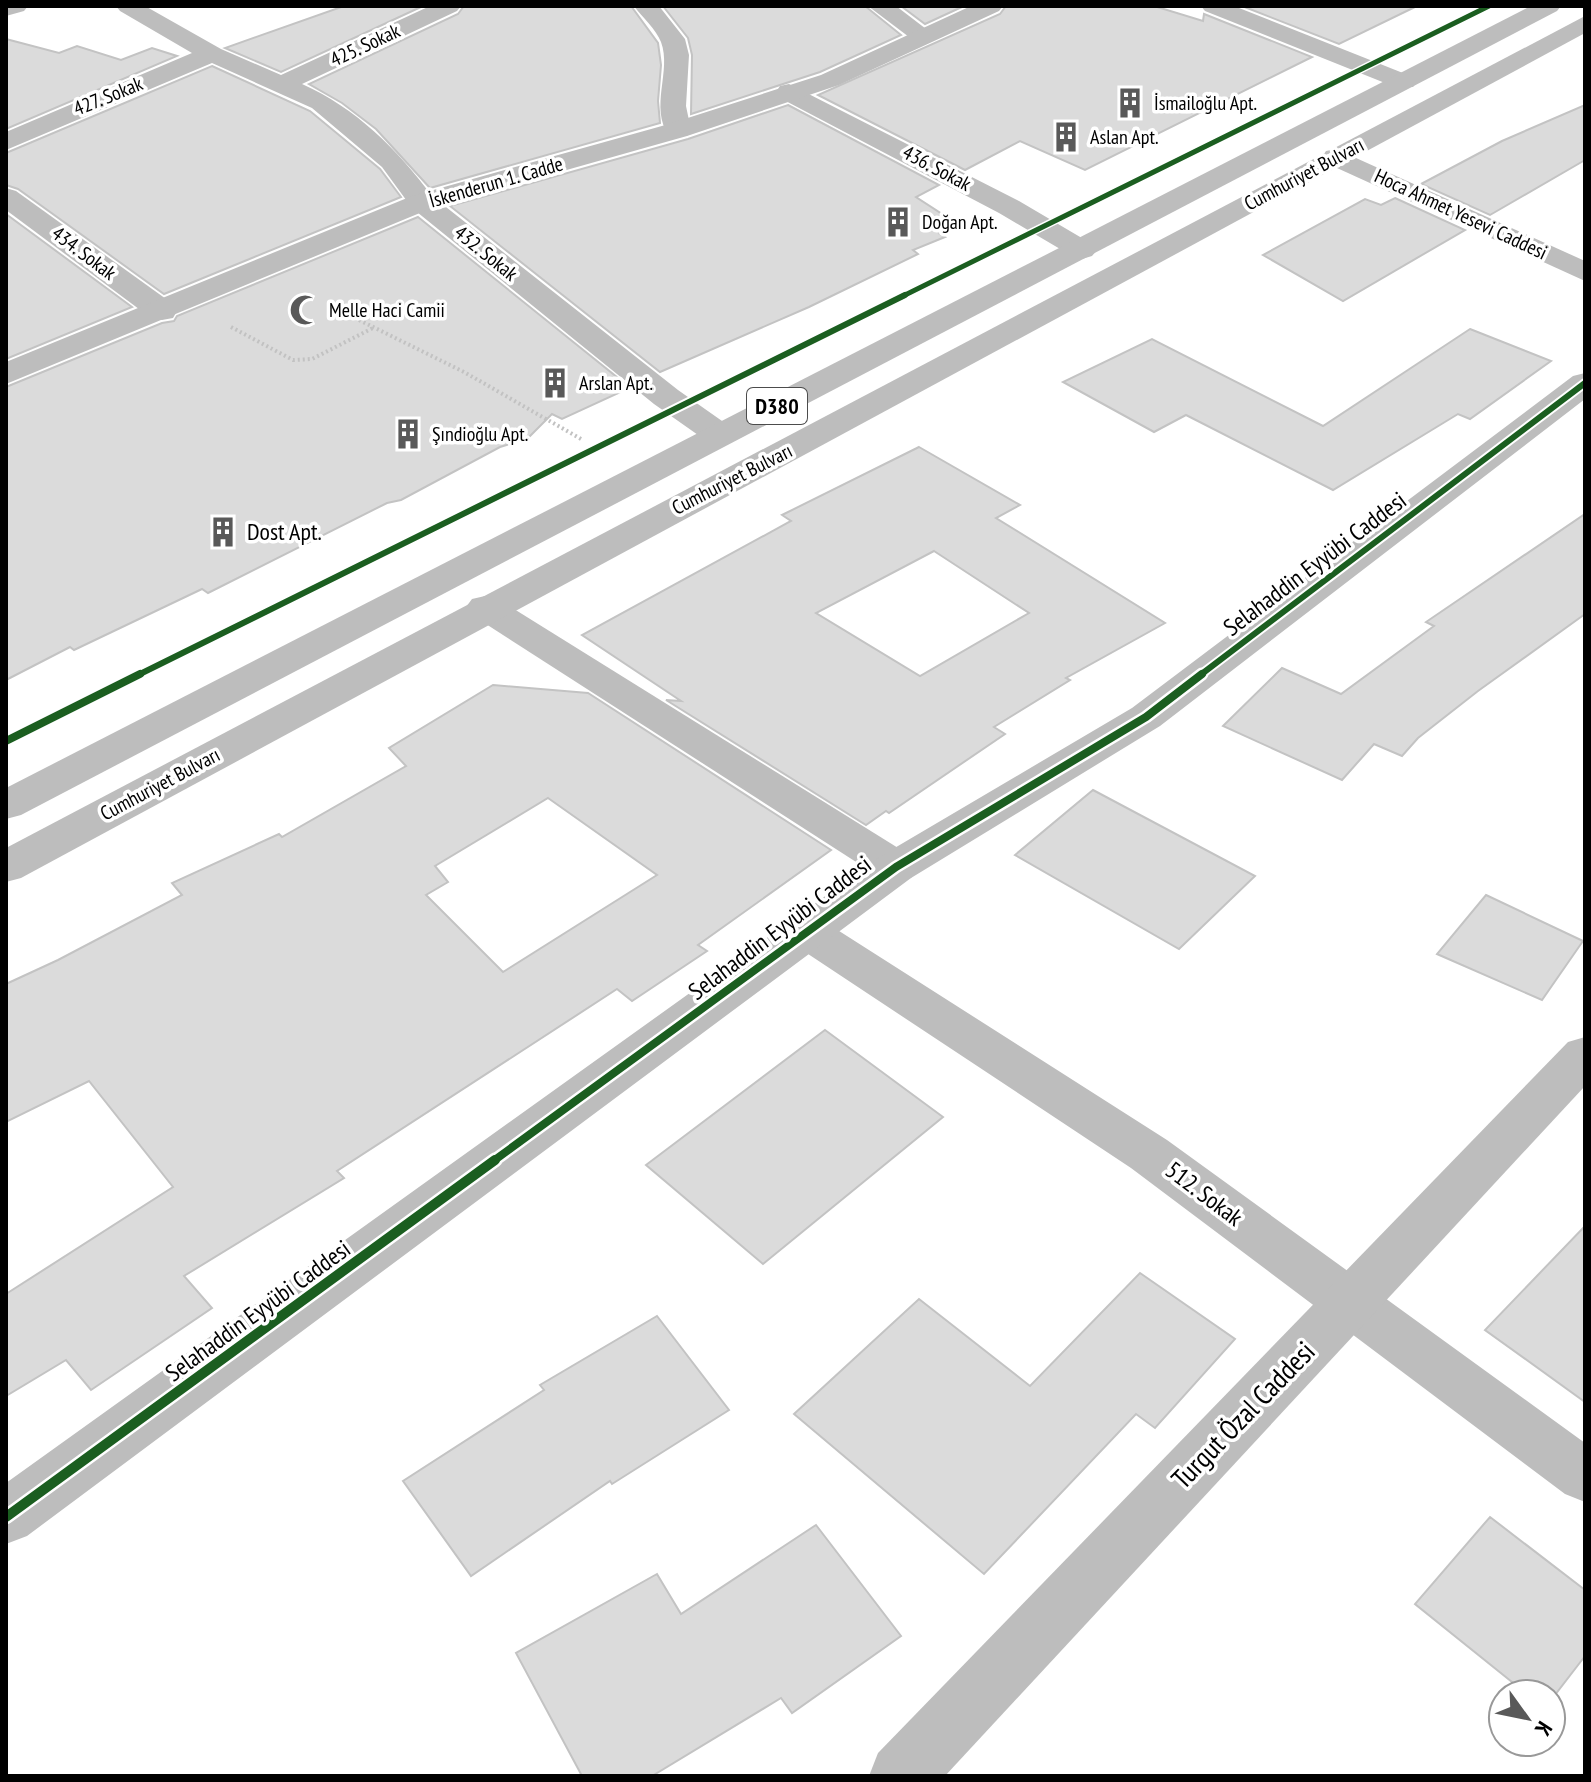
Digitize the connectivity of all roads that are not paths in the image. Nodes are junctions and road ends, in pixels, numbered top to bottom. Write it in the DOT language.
graph roads {
  1 [pos="16,6"];
  2 [pos="128,6"];
  3 [pos="449,6"];
  4 [pos="646,6"];
  5 [pos="880,6"];
  6 [pos="991,6"];
  7 [pos="1213,6"];
  8 [pos="1549,6"];
  9 [pos="6,9"];
  10 [pos="1585,23"];
  11 [pos="922,35"];
  12 [pos="212,54"];
  13 [pos="1404,82"];
  14 [pos="282,84"];
  15 [pos="789,92"];
  16 [pos="678,130"];
  17 [pos="6,142"];
  18 [pos="1336,157"];
  19 [pos="6,197"];
  20 [pos="422,202"];
  21 [pos="1082,250"];
  22 [pos="1585,272"];
  23 [pos="174,305"];
  24 [pos="6,374"];
  25 [pos="1585,383"];
  26 [pos="720,435"];
  27 [pos="485,607"];
  28 [pos="6,805"];
  29 [pos="6,867"];
  30 [pos="896,867"];
  31 [pos="809,933"];
  32 [pos="1585,1055"];
  33 [pos="1350,1303"];
  34 [pos="1585,1476"];
  35 [pos="6,1517"];
  36 [pos="901,1776"];
  1 -- 9 [label="street"];
  2 -- 12 [label="street, 432. Sokak"];
  3 -- 14 [label="street, 425. Sokak"];
  4 -- 16 [label="street"];
  5 -- 11 [label="street"];
  6 -- 11 [label="street, İskenderun 1. Cadde"];
  7 -- 13 [label="street"];
  8 -- 13 [label="street, Cumhuriyet Bulvarı / D380"];
  10 -- 18 [label="street, Cumhuriyet Bulvarı / D380"];
  11 -- 15 [label="street, İskenderun 1. Cadde"];
  12 -- 14 [label="street, 432. Sokak"];
  12 -- 17 [label="street, 427. Sokak"];
  13 -- 21 [label="street, Cumhuriyet Bulvarı / D380"];
  14 -- 20 [label="street, 432. Sokak"];
  15 -- 16 [label="street, İskenderun 1. Cadde"];
  15 -- 21 [label="street, 436. Sokak"];
  16 -- 20 [label="street, İskenderun 1. Cadde"];
  18 -- 22 [label="street, Hoca Ahmet Yesevi Caddesi"];
  18 -- 27 [label="street, Cumhuriyet Bulvarı / D380"];
  19 -- 23 [label="street, 434. Sokak"];
  20 -- 23 [label="street, İskenderun 1. Cadde"];
  20 -- 26 [label="street, 432. Sokak"];
  21 -- 26 [label="street, Cumhuriyet Bulvarı / D380"];
  23 -- 24 [label="street, İskenderun 1. Cadde"];
  25 -- 30 [label="street, Selahaddin Eyyübi Caddesi"];
  26 -- 28 [label="street, Cumhuriyet Bulvarı / D380"];
  27 -- 29 [label="street, Cumhuriyet Bulvarı / D380"];
  27 -- 30 [label="street"];
  30 -- 31 [label="street, Selahaddin Eyyübi Caddesi"];
  31 -- 33 [label="street, 512. Sokak"];
  31 -- 35 [label="street, Selahaddin Eyyübi Caddesi"];
  32 -- 33 [label="street, Turgut Özal Caddesi"];
  33 -- 34 [label="street, 512. Sokak"];
  33 -- 36 [label="street, Turgut Özal Caddesi"];
}
